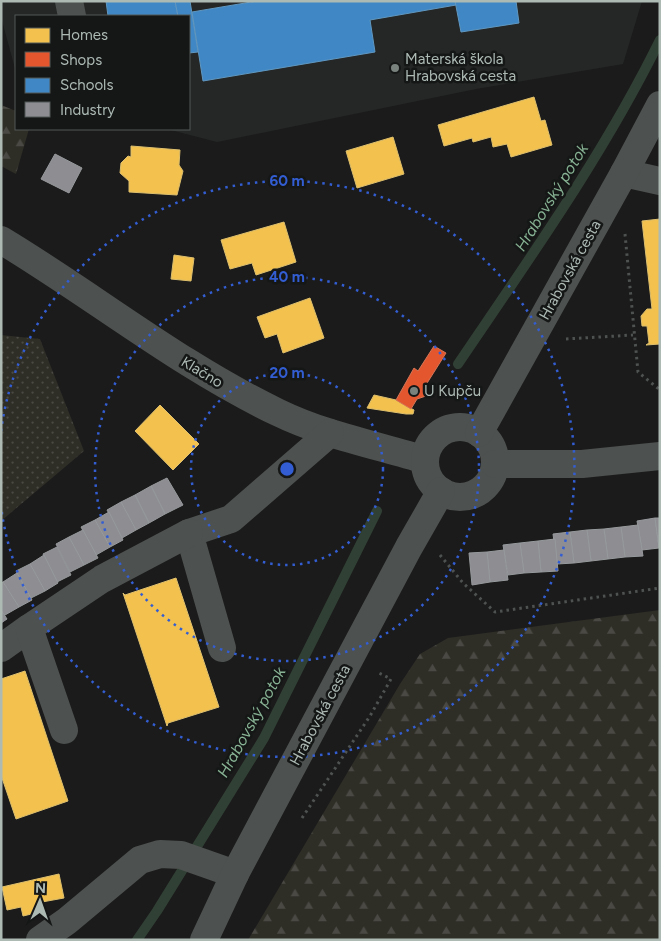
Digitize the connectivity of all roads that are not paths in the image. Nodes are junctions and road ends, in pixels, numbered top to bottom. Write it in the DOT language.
graph roads {
  1 [pos="69,1"];
  2 [pos="72,15"];
  3 [pos="660,105"];
  4 [pos="624,173"];
  5 [pos="660,182"];
  6 [pos="1,240"];
  7 [pos="330,433"];
  8 [pos="479,433"];
  9 [pos="660,456"];
  10 [pos="425,460"];
  11 [pos="495,464"];
  12 [pos="441,491"];
  13 [pos="189,533"];
  14 [pos="29,628"];
  15 [pos="1,648"];
  16 [pos="222,648"];
  17 [pos="64,730"];
  18 [pos="235,874"];
  19 [pos="40,940"];
  20 [pos="204,940"];
  1 -- 2 [label="street"];
  3 -- 4 [label="street, Hrabovská cesta"];
  4 -- 5 [label="street"];
  4 -- 8 [label="street, Hrabovská cesta"];
  6 -- 7 [label="street, Klačno"];
  7 -- 10 [label="street, Klačno"];
  7 -- 13 [label="street"];
  8 -- 10 [label="street"];
  8 -- 11 [label="street"];
  9 -- 11 [label="street"];
  10 -- 12 [label="street"];
  11 -- 12 [label="street"];
  12 -- 18 [label="street, Hrabovská cesta"];
  13 -- 14 [label="street"];
  13 -- 16 [label="street"];
  14 -- 15 [label="street"];
  14 -- 17 [label="street"];
  18 -- 19 [label="street"];
  18 -- 20 [label="street, Hrabovská cesta"];
}
